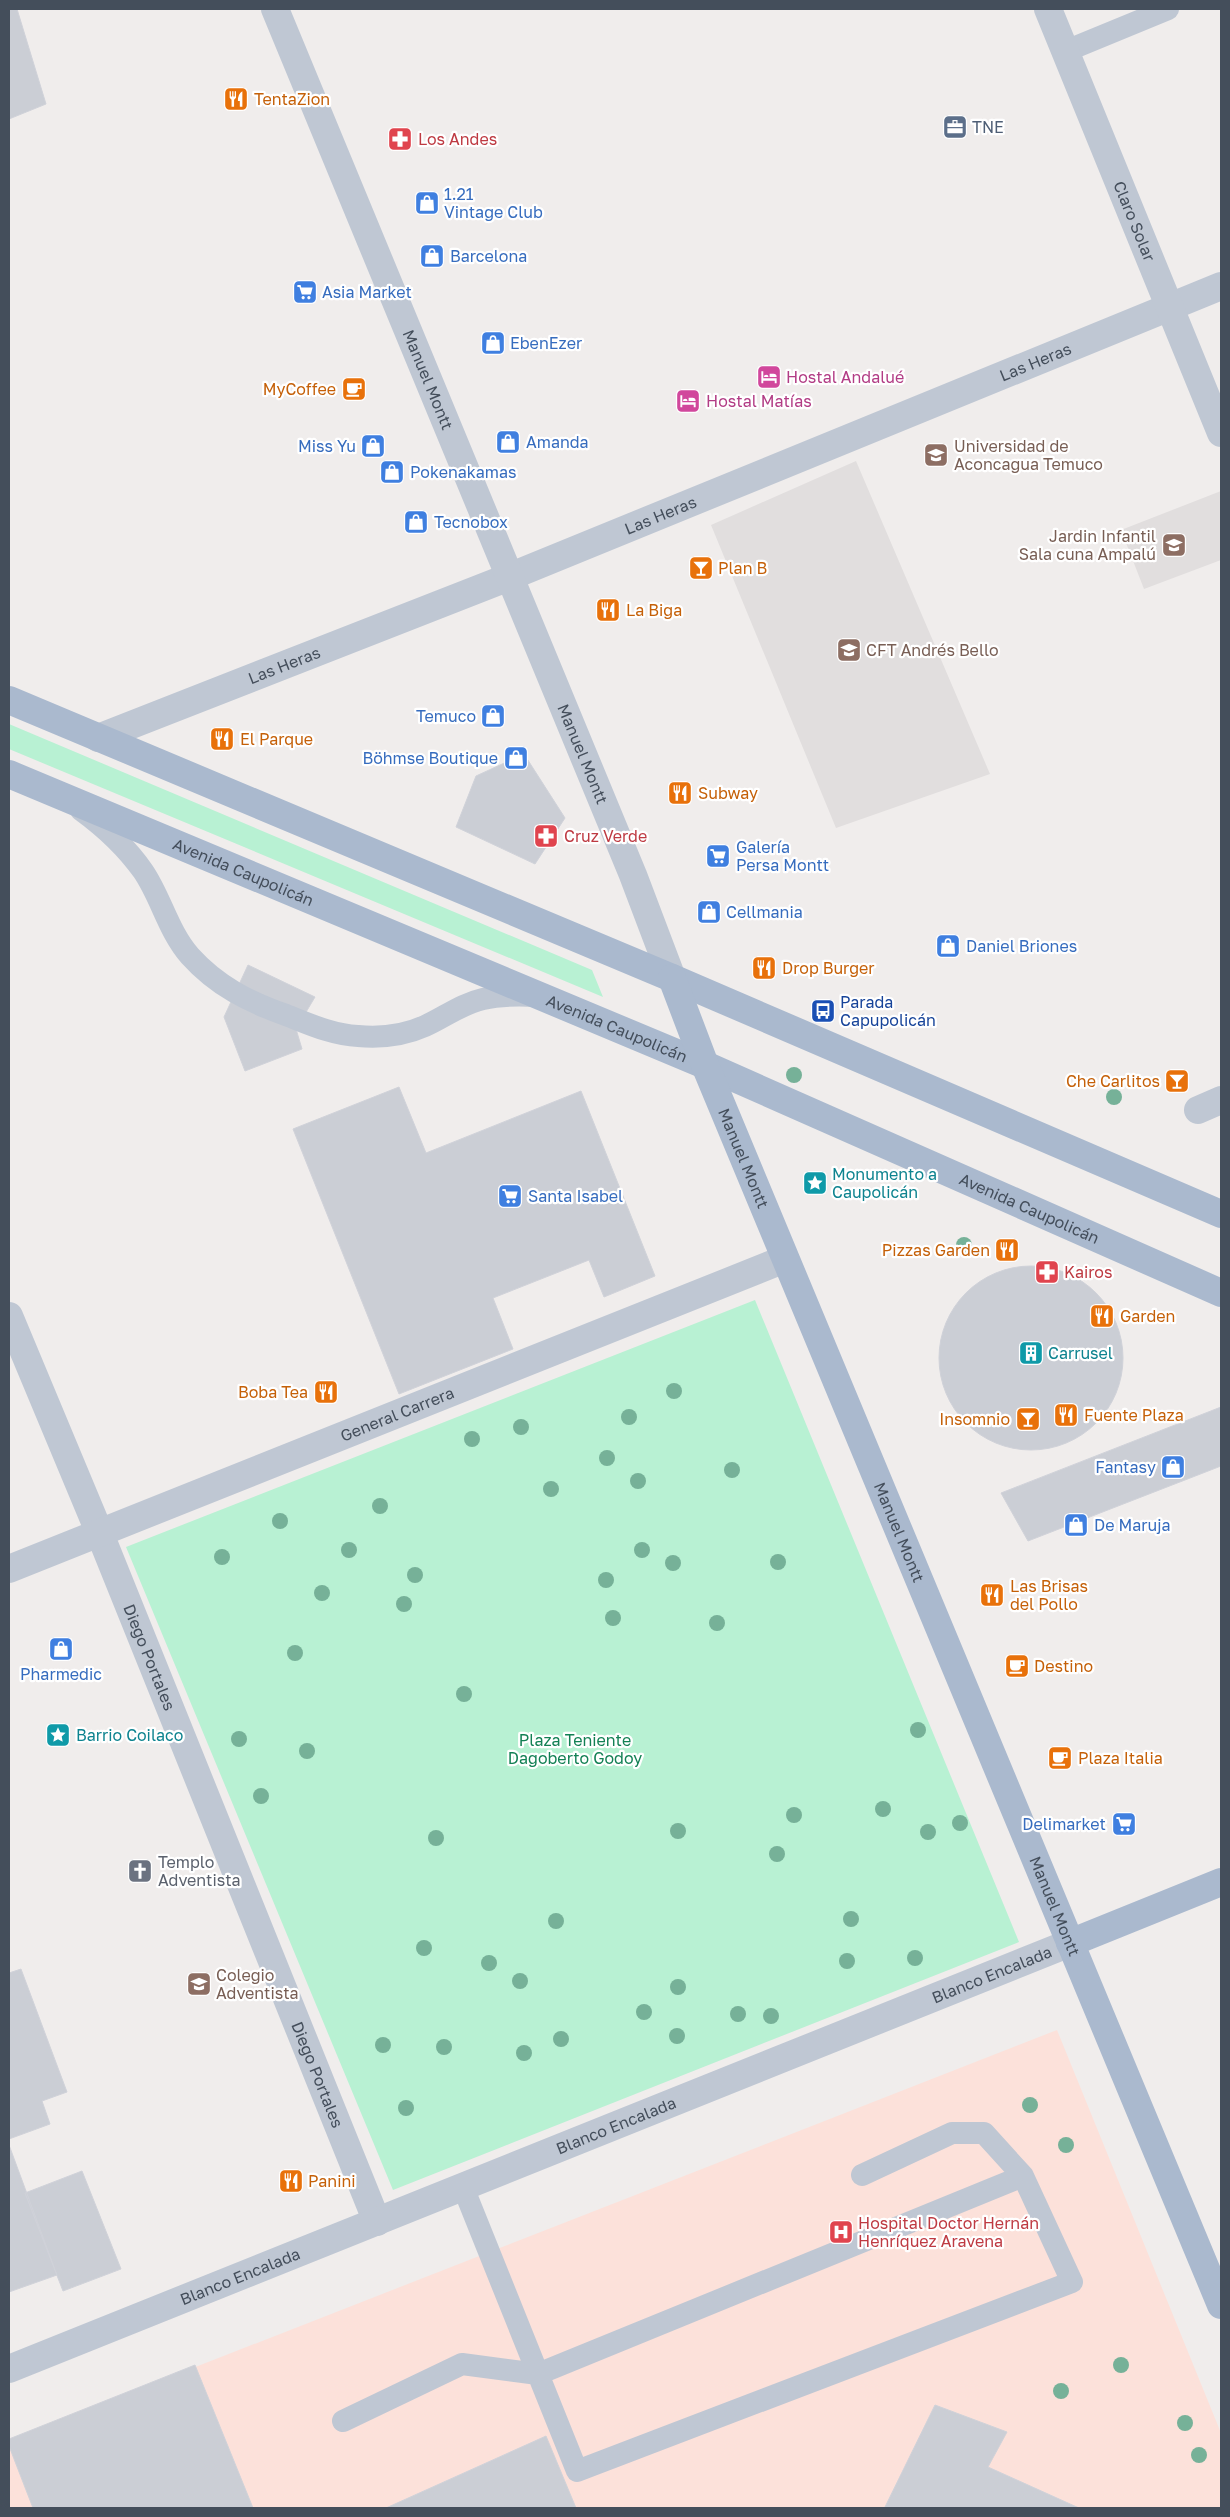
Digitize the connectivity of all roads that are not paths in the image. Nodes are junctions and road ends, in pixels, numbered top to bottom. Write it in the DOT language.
graph roads {
  1 [pos="275,9"];
  2 [pos="1048,9"];
  3 [pos="1168,9"];
  4 [pos="1066,51"];
  5 [pos="1221,286"];
  6 [pos="1170,308"];
  7 [pos="1221,433"];
  8 [pos="509,577"];
  9 [pos="9,700"];
  10 [pos="98,738"];
  11 [pos="9,774"];
  12 [pos="64,797"];
  13 [pos="672,978"];
  14 [pos="540,996"];
  15 [pos="705,1065"];
  16 [pos="1221,1214"];
  17 [pos="785,1259"];
  18 [pos="1221,1292"];
  19 [pos="9,1316"];
  20 [pos="100,1534"];
  21 [pos="9,1569"];
  22 [pos="1221,1882"];
  23 [pos="1070,1943"];
  24 [pos="862,2175"];
  25 [pos="1024,2176"];
  26 [pos="463,2187"];
  27 [pos="377,2222"];
  28 [pos="1221,2304"];
  29 [pos="9,2369"];
  30 [pos="538,2374"];
  31 [pos="343,2421"];
  1 -- 8 [label="street, Manuel Montt"];
  2 -- 4 [label="street, Claro Solar"];
  3 -- 4 [label="lane"];
  4 -- 6 [label="street, Claro Solar"];
  5 -- 6 [label="street, Las Heras"];
  6 -- 7 [label="street, Claro Solar"];
  6 -- 8 [label="street, Las Heras"];
  8 -- 10 [label="street, Las Heras"];
  8 -- 13 [label="street, Manuel Montt"];
  9 -- 10 [label="main road"];
  10 -- 13 [label="main road"];
  11 -- 12 [label="main road, Avenida Caupolicán"];
  12 -- 14 [label="main road, Avenida Caupolicán"];
  12 -- 14 [label="lane"];
  13 -- 15 [label="main road, Manuel Montt"];
  13 -- 16 [label="main road"];
  14 -- 15 [label="main road, Avenida Caupolicán"];
  15 -- 17 [label="main road, Manuel Montt"];
  15 -- 18 [label="main road, Avenida Caupolicán"];
  17 -- 20 [label="street, General Carrera"];
  17 -- 23 [label="main road, Manuel Montt"];
  19 -- 20 [label="street, Diego Portales"];
  20 -- 21 [label="street, General Carrera"];
  20 -- 27 [label="street, Diego Portales"];
  22 -- 23 [label="main road, Blanco Encalada"];
  23 -- 26 [label="street, Blanco Encalada"];
  23 -- 28 [label="main road, Manuel Montt"];
  24 -- 25 [label="lane"];
  25 -- 30 [label="lane"];
  25 -- 30 [label="lane"];
  26 -- 27 [label="street, Blanco Encalada"];
  26 -- 30 [label="lane"];
  27 -- 29 [label="street, Blanco Encalada"];
  30 -- 31 [label="lane"];
}
